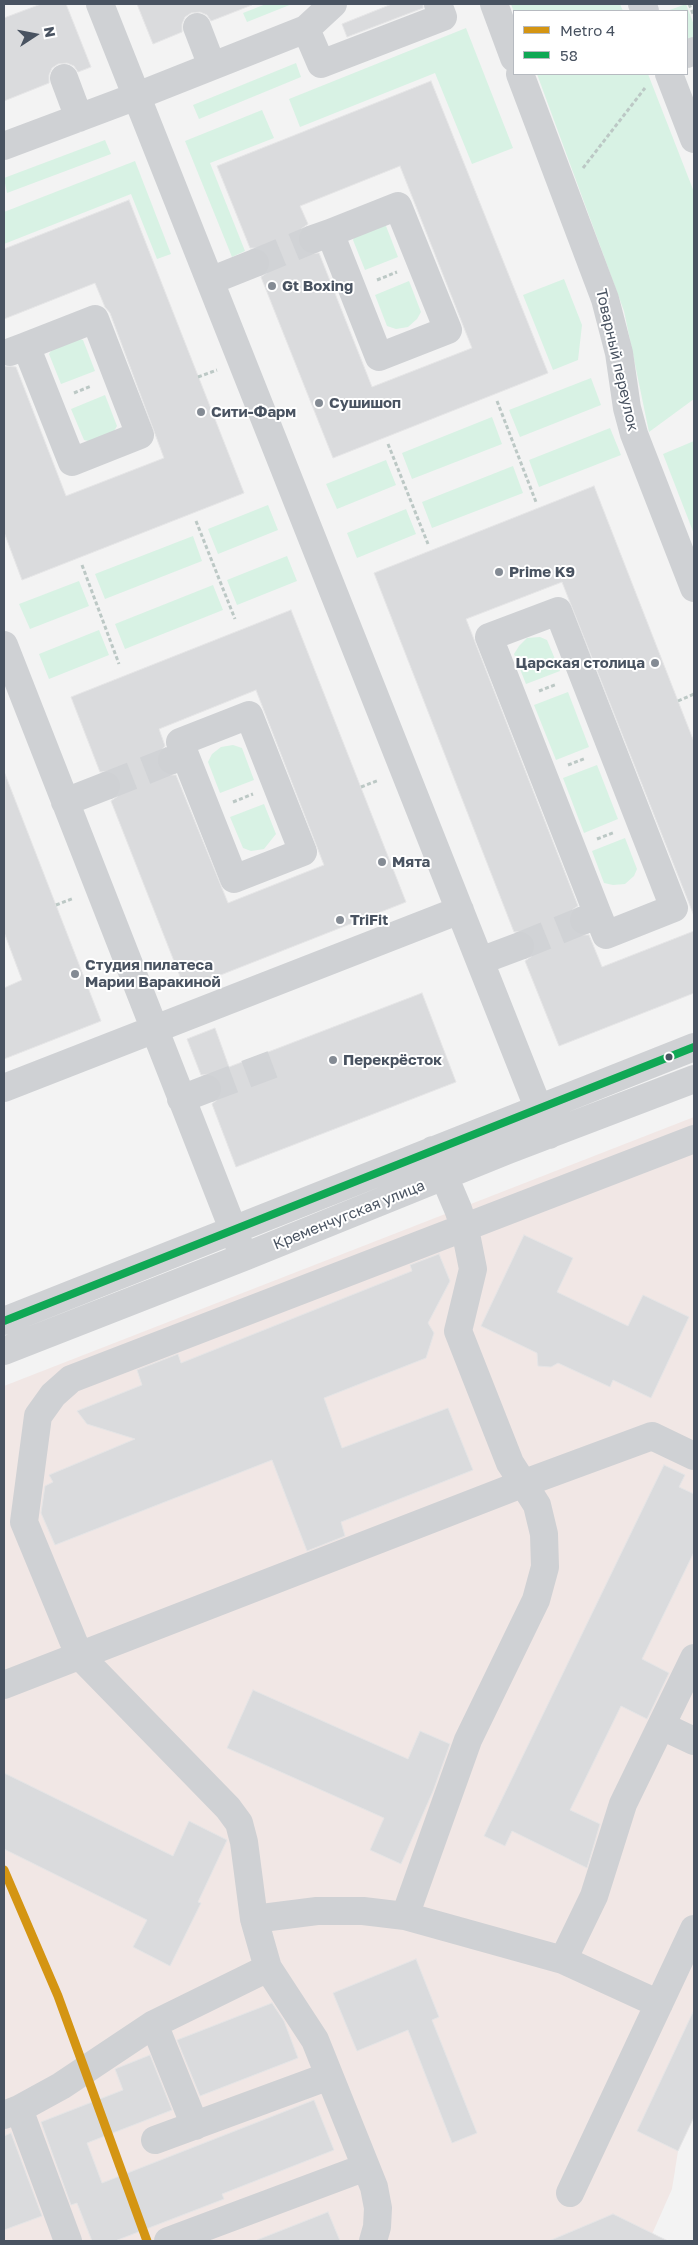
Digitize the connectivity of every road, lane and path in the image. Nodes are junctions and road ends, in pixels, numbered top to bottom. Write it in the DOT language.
graph roads {
  1 [pos="100,4"];
  2 [pos="333,4"];
  3 [pos="438,4"];
  4 [pos="494,4"];
  5 [pos="689,4"];
  6 [pos="694,16"];
  7 [pos="197,27"];
  8 [pos="306,29"];
  9 [pos="513,55"];
  10 [pos="212,66"];
  11 [pos="520,75"];
  12 [pos="64,78"];
  13 [pos="660,78"];
  14 [pos="137,96"];
  15 [pos="79,118"];
  16 [pos="694,139"];
  17 [pos="4,146"];
  18 [pos="566,192"];
  19 [pos="421,262"];
  20 [pos="255,263"];
  21 [pos="210,281"];
  22 [pos="352,290"];
  23 [pos="222,368"];
  24 [pos="118,376"];
  25 [pos="198,377"];
  26 [pos="497,401"];
  27 [pos="48,403"];
  28 [pos="388,444"];
  29 [pos="536,502"];
  30 [pos="196,521"];
  31 [pos="428,544"];
  32 [pos="82,566"];
  33 [pos="694,588"];
  34 [pos="235,619"];
  35 [pos="4,645"];
  36 [pos="119,664"];
  37 [pos="583,674"];
  38 [pos="694,694"];
  39 [pos="678,701"];
  40 [pos="514,702"];
  41 [pos="612,748"];
  42 [pos="543,776"];
  43 [pos="384,778"];
  44 [pos="276,785"];
  45 [pos="106,786"];
  46 [pos="361,787"];
  47 [pos="65,802"];
  48 [pos="208,812"];
  49 [pos="641,821"];
  50 [pos="572,849"];
  51 [pos="81,896"];
  52 [pos="56,905"];
  53 [pos="460,910"];
  54 [pos="520,946"];
  55 [pos="480,961"];
  56 [pos="154,1030"];
  57 [pos="694,1047"];
  58 [pos="694,1078"];
  59 [pos="4,1088"];
  60 [pos="207,1089"];
  61 [pos="181,1099"];
  62 [pos="538,1108"];
  63 [pos="549,1135"];
  64 [pos="694,1139"];
  65 [pos="433,1150"];
  66 [pos="444,1176"];
  67 [pos="465,1229"];
  68 [pos="233,1230"];
  69 [pos="244,1257"];
  70 [pos="4,1321"];
  71 [pos="4,1351"];
  72 [pos="694,1456"];
  73 [pos="522,1484"];
  74 [pos="79,1655"];
  75 [pos="694,1658"];
  76 [pos="4,1685"];
  77 [pos="662,1726"];
  78 [pos="694,1741"];
  79 [pos="405,1916"];
  80 [pos="254,1919"];
  81 [pos="694,1929"];
  82 [pos="563,1960"];
  83 [pos="268,1968"];
  84 [pos="659,2004"];
  85 [pos="154,2024"];
  86 [pos="329,2076"];
  87 [pos="11,2112"];
  88 [pos="195,2126"];
  89 [pos="155,2140"];
  90 [pos="366,2168"];
  91 [pos="570,2193"];
  92 [pos="199,2236"];
  93 [pos="68,2241"];
  94 [pos="168,2241"];
  95 [pos="373,2241"];
  1 -- 14 [label="street"];
  2 -- 8 [label="street"];
  3 -- 8 [label="street"];
  4 -- 9 [label="street"];
  5 -- 6 [label="path"];
  7 -- 10 [label="street"];
  8 -- 10 [label="street"];
  10 -- 14 [label="street"];
  11 -- 18 [label="street, Товарный переулок"];
  12 -- 15 [label="street"];
  13 -- 16 [label="street"];
  13 -- 18 [label="path"];
  14 -- 15 [label="street"];
  14 -- 21 [label="street"];
  15 -- 17 [label="street"];
  18 -- 33 [label="street, Товарный переулок"];
  19 -- 22 [label="path"];
  19 -- 22 [label="street"];
  19 -- 22 [label="street"];
  20 -- 21 [label="street"];
  21 -- 53 [label="street"];
  23 -- 25 [label="path"];
  24 -- 27 [label="path"];
  24 -- 27 [label="street"];
  24 -- 27 [label="street"];
  26 -- 29 [label="path"];
  28 -- 31 [label="path"];
  30 -- 34 [label="path"];
  32 -- 36 [label="path"];
  35 -- 47 [label="street"];
  37 -- 40 [label="path"];
  37 -- 40 [label="street"];
  37 -- 41 [label="street"];
  38 -- 39 [label="path"];
  40 -- 42 [label="street"];
  41 -- 42 [label="path"];
  41 -- 49 [label="street"];
  42 -- 50 [label="street"];
  43 -- 46 [label="path"];
  44 -- 48 [label="path"];
  44 -- 48 [label="street"];
  44 -- 48 [label="street"];
  45 -- 47 [label="street"];
  47 -- 56 [label="street"];
  49 -- 50 [label="path"];
  49 -- 50 [label="street"];
  51 -- 52 [label="path"];
  53 -- 55 [label="street"];
  53 -- 56 [label="street"];
  54 -- 55 [label="street"];
  55 -- 62 [label="street"];
  56 -- 59 [label="street"];
  56 -- 61 [label="street"];
  57 -- 62 [label="street, Кременчугская улица"];
  58 -- 63 [label="street, Кременчугская улица"];
  60 -- 61 [label="street"];
  61 -- 68 [label="street"];
  62 -- 63 [label="street"];
  62 -- 65 [label="street, Кременчугская улица"];
  63 -- 66 [label="street, Кременчугская улица"];
  64 -- 67 [label="street"];
  65 -- 66 [label="street"];
  65 -- 68 [label="street, Кременчугская улица"];
  66 -- 67 [label="street"];
  66 -- 69 [label="street, Кременчугская улица"];
  67 -- 73 [label="street"];
  67 -- 74 [label="street"];
  68 -- 69 [label="street"];
  68 -- 70 [label="street, Кременчугская улица"];
  69 -- 71 [label="street, Кременчугская улица"];
  72 -- 73 [label="street"];
  73 -- 74 [label="street"];
  73 -- 79 [label="street"];
  74 -- 76 [label="street"];
  74 -- 80 [label="street"];
  75 -- 77 [label="street"];
  77 -- 78 [label="street"];
  77 -- 82 [label="street"];
  79 -- 80 [label="street"];
  79 -- 82 [label="street"];
  80 -- 83 [label="street"];
  81 -- 84 [label="street"];
  82 -- 84 [label="street"];
  83 -- 85 [label="street"];
  83 -- 86 [label="street"];
  84 -- 91 [label="street"];
  85 -- 87 [label="street"];
  85 -- 88 [label="street"];
  86 -- 88 [label="street"];
  86 -- 90 [label="street"];
  87 -- 93 [label="street"];
  88 -- 89 [label="street"];
  90 -- 92 [label="street"];
  90 -- 95 [label="street"];
  92 -- 94 [label="street"];
}
